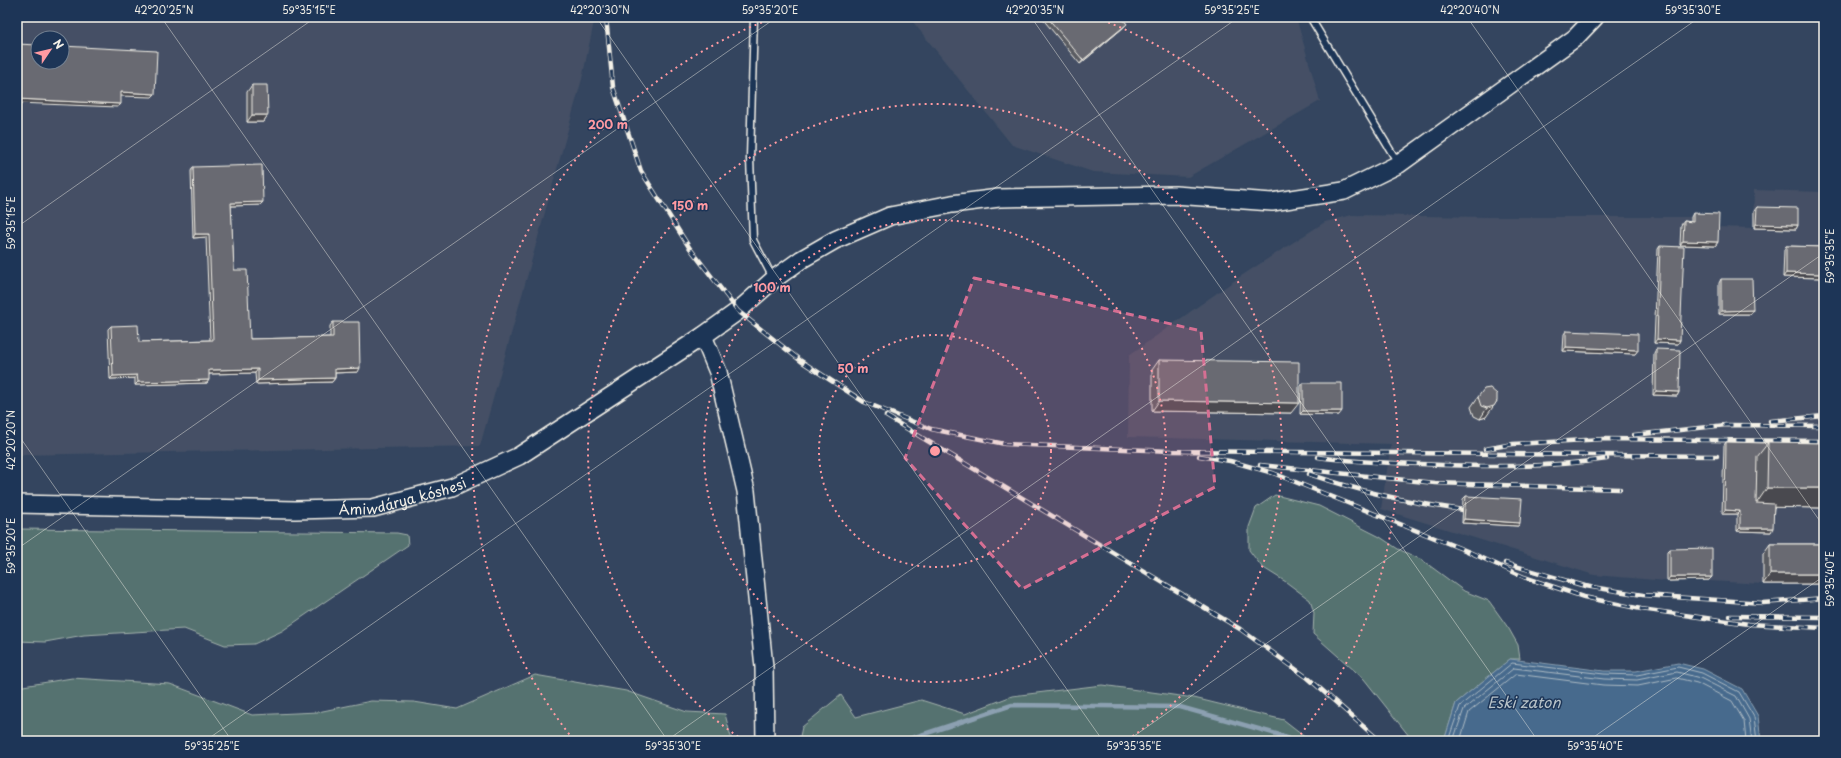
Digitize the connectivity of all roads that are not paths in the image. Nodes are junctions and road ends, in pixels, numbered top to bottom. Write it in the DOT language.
graph roads {
  1 [pos="754,17"];
  2 [pos="1310,17"];
  3 [pos="1595,17"];
  4 [pos="1399,164"];
  5 [pos="774,279"];
  6 [pos="703,336"];
  7 [pos="17,504"];
  8 [pos="765,741"];
  1 -- 5 [label="lane"];
  2 -- 4 [label="lane"];
  3 -- 4 [label="street, Ámiwdárya kóshesi"];
  4 -- 5 [label="street, Ámiwdárya kóshesi"];
  5 -- 6 [label="street, Ámiwdárya kóshesi"];
  6 -- 7 [label="street, Ámiwdárya kóshesi"];
  6 -- 8 [label="street"];
}
